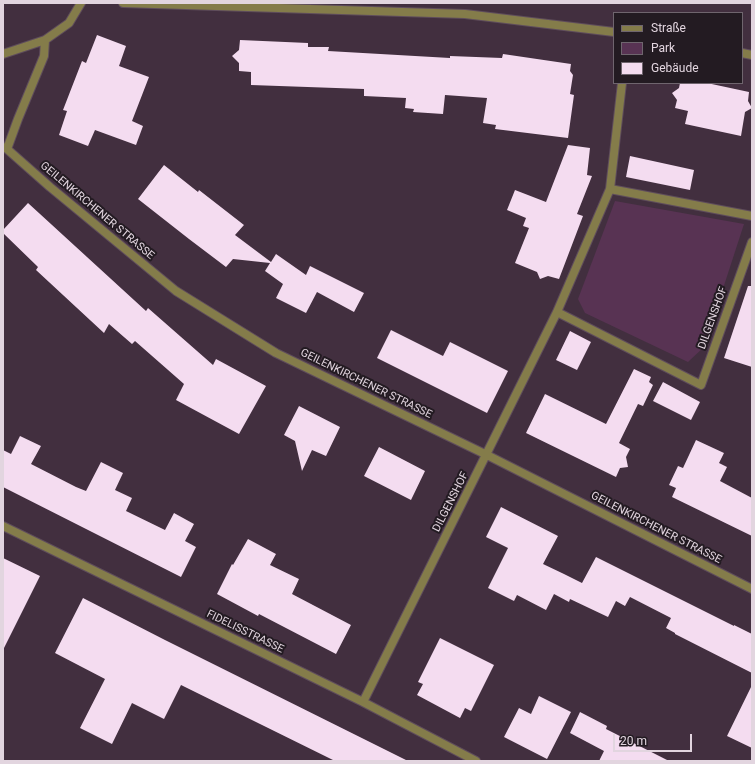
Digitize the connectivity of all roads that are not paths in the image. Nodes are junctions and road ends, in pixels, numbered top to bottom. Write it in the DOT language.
graph roads {
  1 [pos="81,3"];
  2 [pos="123,3"];
  3 [pos="613,32"];
  4 [pos="45,40"];
  5 [pos="3,54"];
  6 [pos="622,84"];
  7 [pos="5,148"];
  8 [pos="610,189"];
  9 [pos="752,216"];
  10 [pos="752,242"];
  11 [pos="557,312"];
  12 [pos="487,455"];
  13 [pos="3,526"];
  14 [pos="752,589"];
  15 [pos="364,702"];
  16 [pos="476,761"];
  1 -- 4 [label="street"];
  2 -- 3 [label="street"];
  4 -- 5 [label="street"];
  4 -- 7 [label="street"];
  6 -- 8 [label="street, DILGENSHOF"];
  7 -- 12 [label="street, GEILENKIRCHENER STRASSE"];
  8 -- 9 [label="street"];
  8 -- 11 [label="street, DILGENSHOF"];
  10 -- 11 [label="street, DILGENSHOF"];
  11 -- 12 [label="street, DILGENSHOF"];
  12 -- 14 [label="street, GEILENKIRCHENER STRASSE"];
  12 -- 15 [label="street, DILGENSHOF"];
  13 -- 15 [label="street, FIDELISSTRASSE"];
  15 -- 16 [label="street, FIDELISSTRASSE"];
}
